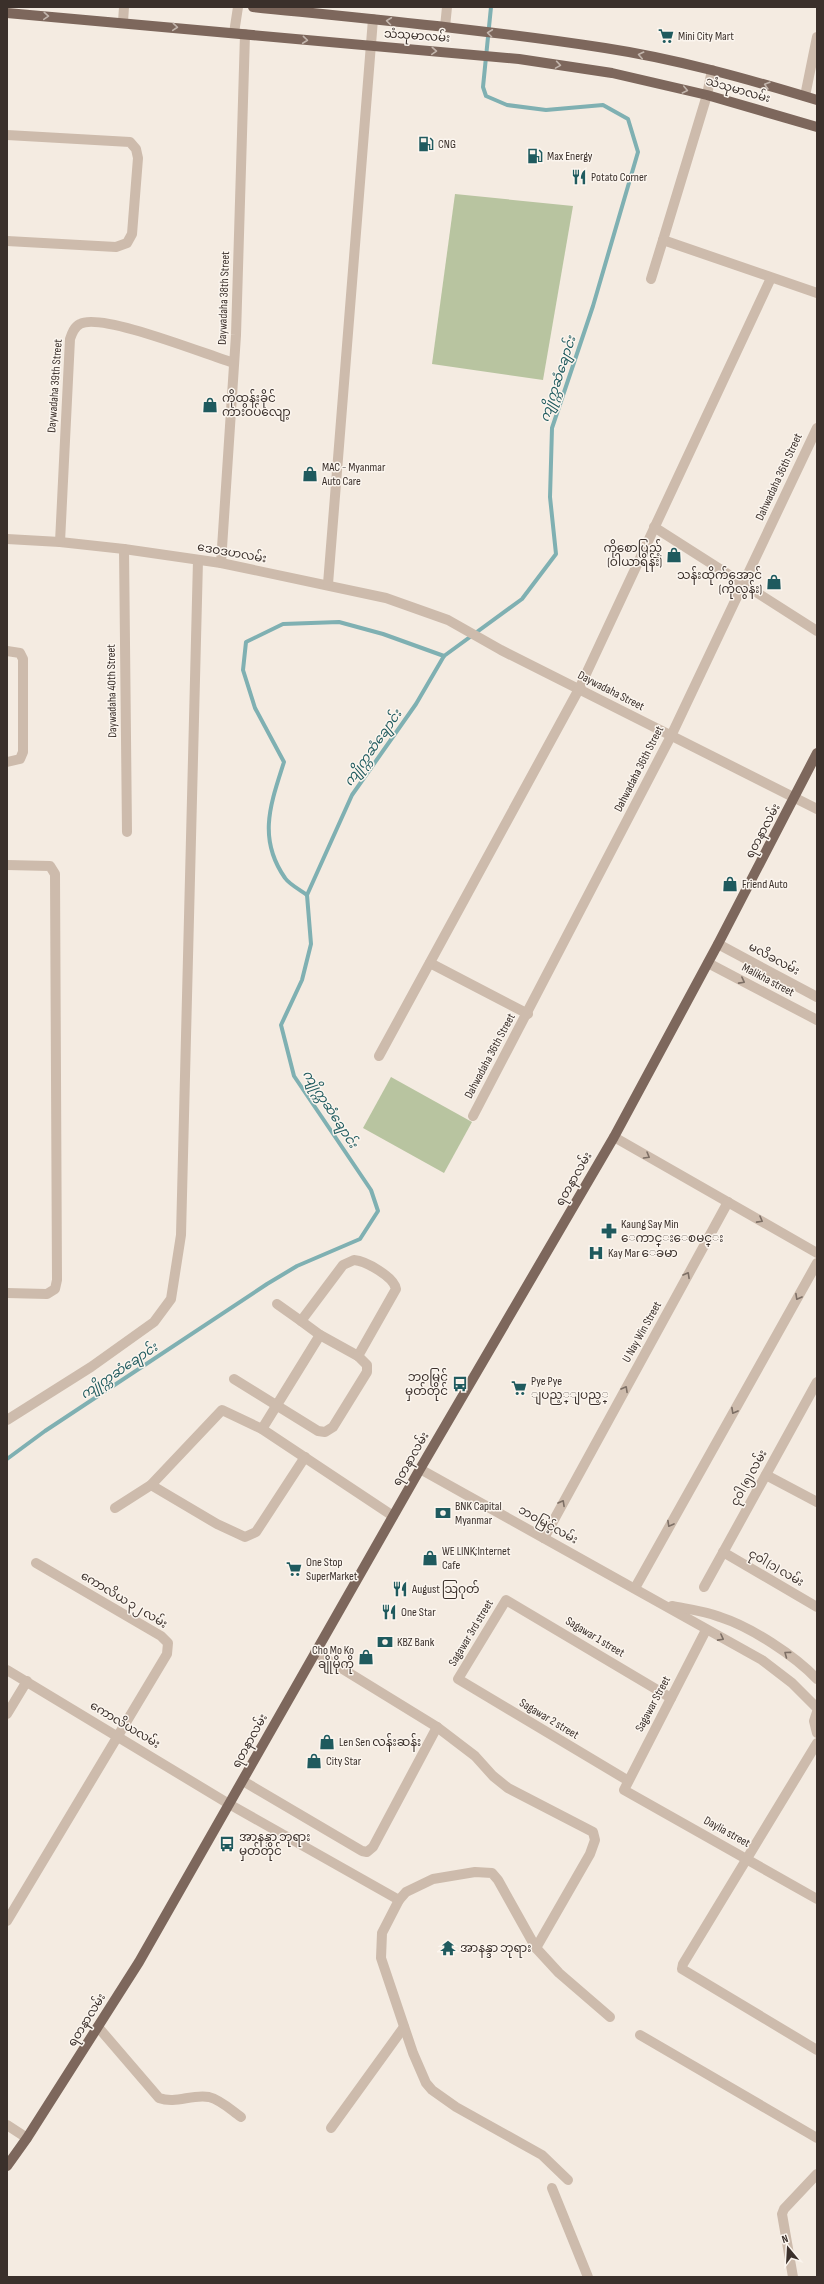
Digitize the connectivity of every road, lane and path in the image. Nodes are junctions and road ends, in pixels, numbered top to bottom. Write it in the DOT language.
graph roads {
  1 [pos="124,7"];
  2 [pos="238,7"];
  3 [pos="253,7"];
  4 [pos="447,7"];
  5 [pos="7,13"];
  6 [pos="373,19"];
  7 [pos="123,22"];
  8 [pos="450,28"];
  9 [pos="234,33"];
  10 [pos="245,34"];
  11 [pos="817,38"];
  12 [pos="371,46"];
  13 [pos="712,70"];
  14 [pos="707,94"];
  15 [pos="805,96"];
  16 [pos="817,100"];
  17 [pos="817,127"];
  18 [pos="7,135"];
  19 [pos="663,240"];
  20 [pos="7,241"];
  21 [pos="771,278"];
  22 [pos="651,279"];
  23 [pos="817,293"];
  24 [pos="234,363"];
  25 [pos="817,428"];
  26 [pos="654,527"];
  27 [pos="7,540"];
  28 [pos="60,542"];
  29 [pos="124,549"];
  30 [pos="198,560"];
  31 [pos="221,564"];
  32 [pos="744,583"];
  33 [pos="328,584"];
  34 [pos="448,620"];
  35 [pos="817,631"];
  36 [pos="7,651"];
  37 [pos="579,689"];
  38 [pos="671,736"];
  39 [pos="817,753"];
  40 [pos="7,762"];
  41 [pos="795,798"];
  42 [pos="817,809"];
  43 [pos="127,832"];
  44 [pos="7,865"];
  45 [pos="718,944"];
  46 [pos="430,962"];
  47 [pos="708,963"];
  48 [pos="817,997"];
  49 [pos="528,1014"];
  50 [pos="817,1020"];
  51 [pos="379,1056"];
  52 [pos="473,1116"];
  53 [pos="614,1136"];
  54 [pos="728,1202"];
  55 [pos="817,1253"];
  56 [pos="817,1263"];
  57 [pos="7,1293"];
  58 [pos="277,1304"];
  59 [pos="301,1321"];
  60 [pos="320,1335"];
  61 [pos="358,1356"];
  62 [pos="234,1379"];
  63 [pos="817,1382"];
  64 [pos="813,1398"];
  65 [pos="277,1406"];
  66 [pos="7,1420"];
  67 [pos="262,1429"];
  68 [pos="305,1457"];
  69 [pos="420,1469"];
  70 [pos="766,1475"];
  71 [pos="151,1485"];
  72 [pos="817,1502"];
  73 [pos="115,1508"];
  74 [pos="393,1516"];
  75 [pos="544,1538"];
  76 [pos="723,1552"];
  77 [pos="36,1563"];
  78 [pos="704,1587"];
  79 [pos="634,1588"];
  80 [pos="506,1600"];
  81 [pos="664,1604"];
  82 [pos="817,1606"];
  83 [pos="706,1630"];
  84 [pos="315,1652"];
  85 [pos="7,1670"];
  86 [pos="458,1679"];
  87 [pos="817,1679"];
  88 [pos="27,1681"];
  89 [pos="671,1698"];
  90 [pos="817,1708"];
  91 [pos="817,1712"];
  92 [pos="7,1714"];
  93 [pos="437,1727"];
  94 [pos="817,1733"];
  95 [pos="117,1736"];
  96 [pos="817,1743"];
  97 [pos="242,1781"];
  98 [pos="626,1785"];
  99 [pos="229,1804"];
  100 [pos="748,1859"];
  101 [pos="399,1900"];
  102 [pos="817,1900"];
  103 [pos="7,1921"];
  104 [pos="536,1948"];
  105 [pos="610,2017"];
  106 [pos="98,2027"];
  107 [pos="404,2027"];
  108 [pos="640,2034"];
  109 [pos="817,2050"];
  110 [pos="241,2117"];
  111 [pos="7,2125"];
  112 [pos="331,2128"];
  113 [pos="28,2138"];
  114 [pos="817,2138"];
  115 [pos="7,2166"];
  116 [pos="817,2174"];
  117 [pos="568,2180"];
  118 [pos="552,2188"];
  119 [pos="588,2277"];
  120 [pos="793,2277"];
  1 -- 7 [label="street"];
  2 -- 9 [label="street"];
  3 -- 6 [label="main road, သံသုမာလမ်း"];
  4 -- 8 [label="street"];
  5 -- 7 [label="main road, သံသုမာလမ်း, one-way"];
  8 -- 6 [label="main road, သံသုမာလမ်း, one-way"];
  6 -- 12 [label="street"];
  7 -- 9 [label="main road, သံသုမာလမ်း, one-way"];
  13 -- 8 [label="main road, သံသုမာလမ်း, one-way"];
  9 -- 10 [label="main road, သံသုမာလမ်း"];
  10 -- 12 [label="main road, သံသုမာလမ်း, one-way"];
  10 -- 24 [label="street, Daywadaha 38th Street"];
  11 -- 15 [label="street"];
  12 -- 14 [label="main road, သံသုမာလမ်း, one-way"];
  12 -- 33 [label="street"];
  13 -- 14 [label="street"];
  15 -- 13 [label="main road, သံသုမာလမ်း, one-way"];
  14 -- 17 [label="main road, သံသုမာလမ်း"];
  14 -- 19 [label="street"];
  15 -- 16 [label="main road, သံသုမာလမ်း"];
  18 -- 20 [label="street"];
  19 -- 21 [label="street"];
  19 -- 22 [label="street"];
  21 -- 23 [label="street"];
  21 -- 26 [label="street"];
  24 -- 28 [label="street, Daywadaha 39th Street"];
  24 -- 31 [label="street, Daywadaha 38th Street"];
  25 -- 32 [label="street, Dahwadaha 36th Street"];
  26 -- 32 [label="street"];
  26 -- 37 [label="street"];
  27 -- 28 [label="street, ဒေဝဒဟလမ်း"];
  28 -- 29 [label="street, ဒေဝဒဟလမ်း"];
  29 -- 30 [label="street, ဒေဝဒဟလမ်း"];
  29 -- 43 [label="street, Daywadaha 40th Street"];
  30 -- 31 [label="street, ဒေဝဒဟလမ်း"];
  30 -- 66 [label="street"];
  31 -- 33 [label="street, ဒေဝဒဟလမ်း"];
  32 -- 35 [label="street"];
  32 -- 38 [label="street, Dahwadaha 36th Street"];
  33 -- 34 [label="street, ဒေဝဒဟလမ်း"];
  34 -- 37 [label="street, Daywadaha Street"];
  36 -- 40 [label="street"];
  37 -- 38 [label="street, Daywadaha Street"];
  37 -- 46 [label="street"];
  38 -- 41 [label="street, Daywadaha Street"];
  38 -- 49 [label="street, Dahwadaha 36th Street"];
  39 -- 41 [label="main road, ရတနာလမ်း"];
  41 -- 42 [label="street, Daywadaha Street"];
  41 -- 45 [label="main road, ရတနာလမ်း"];
  44 -- 57 [label="street"];
  45 -- 47 [label="main road, ရတနာလမ်း"];
  45 -- 48 [label="street, မလိခလမ်း"];
  46 -- 49 [label="street"];
  46 -- 51 [label="street"];
  47 -- 50 [label="street, Malikha street, one-way"];
  47 -- 53 [label="main road, ရတနာလမ်း"];
  49 -- 52 [label="street, Dahwadaha 36th Street"];
  53 -- 54 [label="street, one-way"];
  53 -- 69 [label="main road, ရတနာလမ်း"];
  54 -- 55 [label="street, one-way"];
  75 -- 54 [label="street, U Nay Win Street, one-way"];
  56 -- 79 [label="street, one-way"];
  58 -- 59 [label="street"];
  59 -- 60 [label="street"];
  59 -- 61 [label="street"];
  60 -- 61 [label="street"];
  60 -- 65 [label="street"];
  61 -- 65 [label="street"];
  62 -- 65 [label="street"];
  63 -- 64 [label="street, ငုဝါ (၅) လမ်း"];
  64 -- 70 [label="street, ငုဝါ (၅) လမ်း"];
  65 -- 67 [label="street"];
  67 -- 68 [label="street"];
  67 -- 71 [label="street"];
  68 -- 71 [label="street"];
  68 -- 74 [label="street"];
  69 -- 74 [label="main road, ရတနာလမ်း"];
  69 -- 75 [label="street, ဘ၀မြင့်လမ်း"];
  70 -- 72 [label="street"];
  70 -- 76 [label="street, ငုဝါ (၅) လမ်း"];
  71 -- 73 [label="street"];
  74 -- 84 [label="main road, ရတနာလမ်း"];
  75 -- 79 [label="street, ဘ၀မြင့်လမ်း"];
  76 -- 78 [label="street, ငုဝါ (၅) လမ်း"];
  76 -- 82 [label="street, ငုဝါ (၁) လမ်း"];
  77 -- 95 [label="street, ကောလိယ ၃၂ လမ်း"];
  79 -- 81 [label="street, ဘ၀မြင့်လမ်း"];
  80 -- 86 [label="street, Sagawar 3rd street"];
  80 -- 89 [label="street, Sagawar 1 street"];
  81 -- 83 [label="street, ဘ၀မြင့်လမ်း"];
  87 -- 81 [label="street, ဘ၀မြင့်လမ်း, one-way"];
  83 -- 89 [label="street, Sagawar Street"];
  83 -- 90 [label="street, ဘ၀မြင့်လမ်း, one-way"];
  84 -- 93 [label="street"];
  84 -- 97 [label="main road, ရတနာလမ်း"];
  85 -- 88 [label="street, ကောလိယလမ်း"];
  86 -- 98 [label="street, Sagawar 2 street"];
  88 -- 92 [label="street"];
  88 -- 95 [label="street, ကောလိယလမ်း"];
  89 -- 98 [label="street, Sagawar Street"];
  91 -- 94 [label="street"];
  93 -- 97 [label="street"];
  93 -- 104 [label="street"];
  95 -- 99 [label="street, ကောလိယလမ်း"];
  95 -- 103 [label="street"];
  96 -- 100 [label="street"];
  97 -- 99 [label="main road, ရတနာလမ်း"];
  98 -- 100 [label="street, Daylia street"];
  99 -- 101 [label="street, ကောလိယလမ်း"];
  99 -- 106 [label="main road, ရတနာလမ်း"];
  100 -- 102 [label="street, Daylia street"];
  100 -- 109 [label="street"];
  101 -- 104 [label="street"];
  101 -- 107 [label="street"];
  104 -- 105 [label="street"];
  106 -- 110 [label="street"];
  106 -- 113 [label="main road, ရတနာလမ်း"];
  107 -- 112 [label="street"];
  107 -- 117 [label="street"];
  108 -- 114 [label="street"];
  111 -- 113 [label="street"];
  113 -- 115 [label="main road, ရတနာလမ်း"];
  116 -- 120 [label="street"];
  118 -- 119 [label="street"];
}
